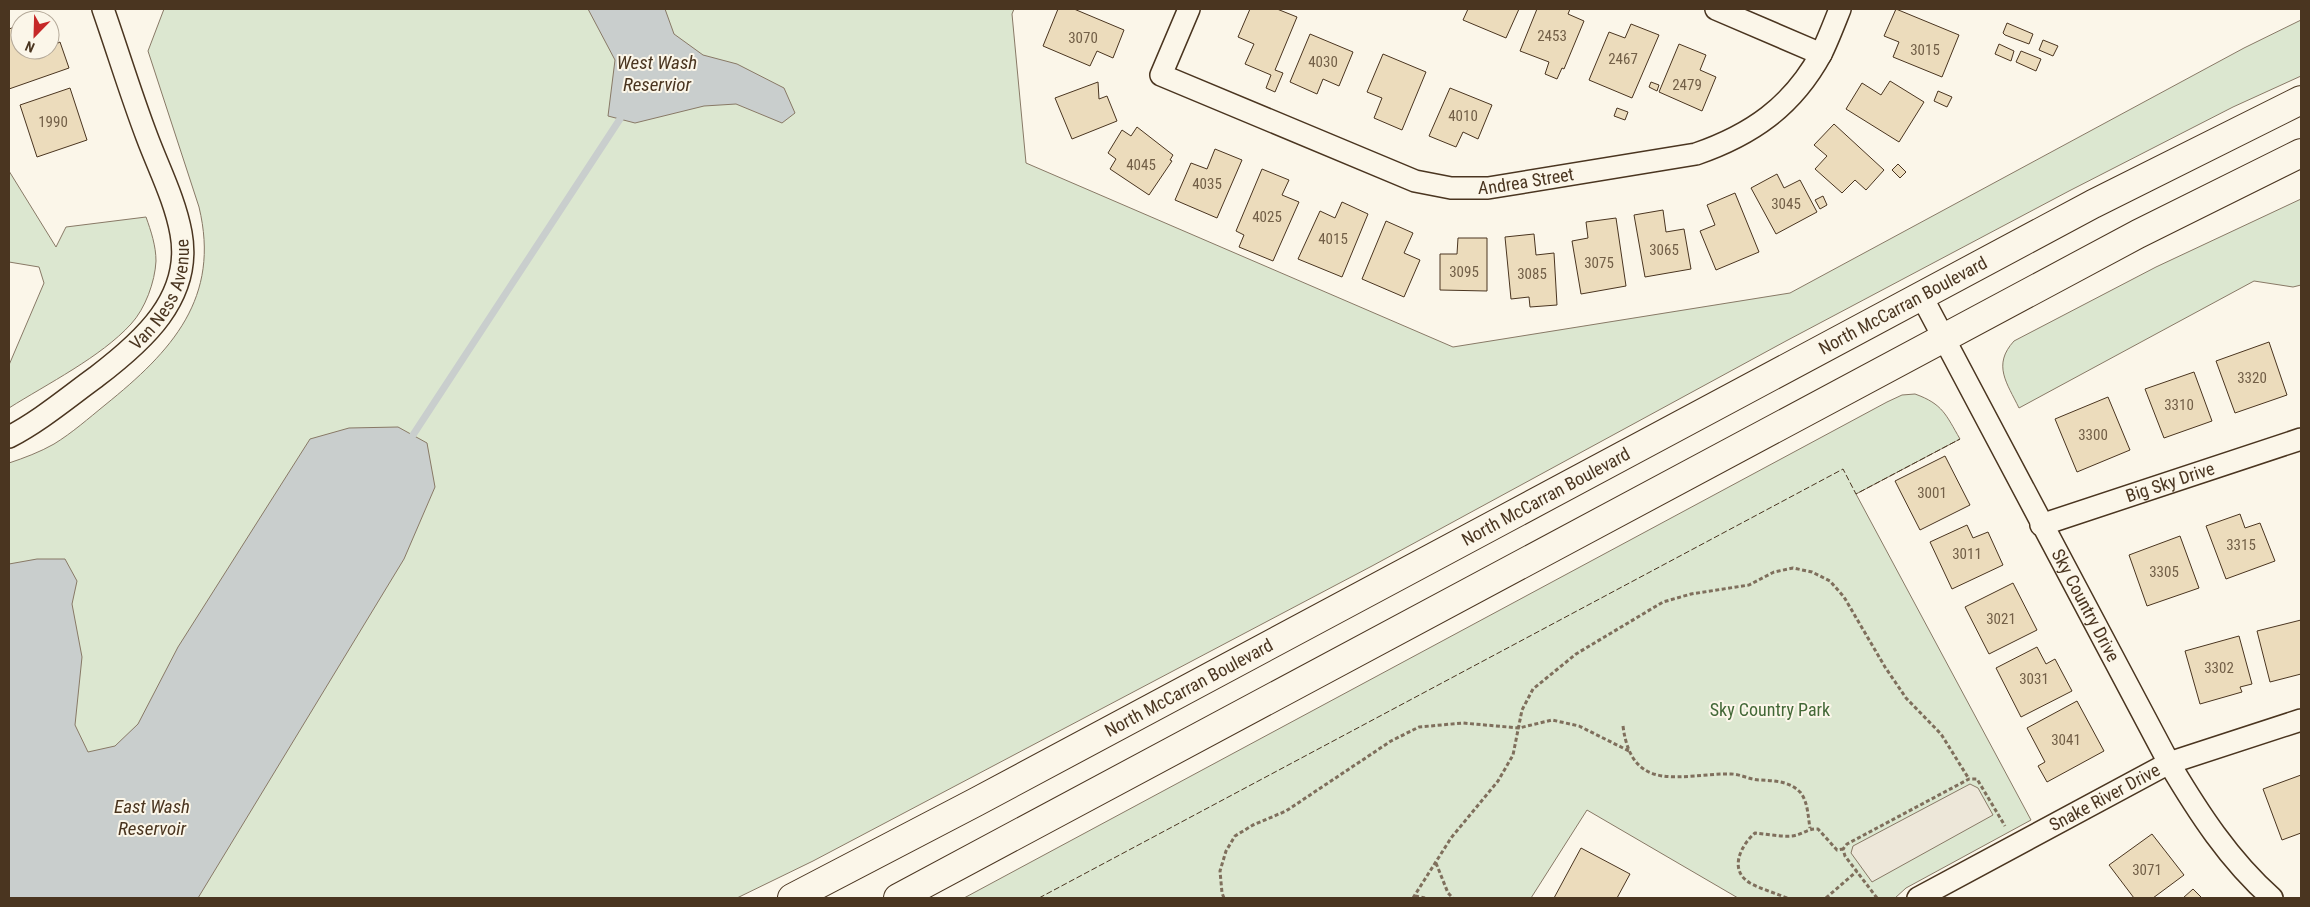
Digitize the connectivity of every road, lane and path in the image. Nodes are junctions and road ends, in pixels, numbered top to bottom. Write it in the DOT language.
graph roads {
  1 [pos="103,9"];
  2 [pos="1189,9"];
  3 [pos="1716,9"];
  4 [pos="1840,9"];
  5 [pos="1821,54"];
  6 [pos="2301,100"];
  7 [pos="2301,153"];
  8 [pos="1922,297"];
  9 [pos="1943,339"];
  10 [pos="9,437"];
  11 [pos="2301,439"];
  12 [pos="2041,525"];
  13 [pos="2301,720"];
  14 [pos="1623,726"];
  15 [pos="1519,728"];
  16 [pos="1629,751"];
  17 [pos="2168,764"];
  18 [pos="1969,779"];
  19 [pos="2006,827"];
  20 [pos="1810,828"];
  21 [pos="1843,849"];
  22 [pos="1436,862"];
  23 [pos="1856,871"];
  24 [pos="1414,897"];
  25 [pos="792,898"];
  26 [pos="898,898"];
  27 [pos="1224,898"];
  28 [pos="1425,898"];
  29 [pos="1453,898"];
  30 [pos="1787,898"];
  31 [pos="1826,898"];
  32 [pos="1877,898"];
  33 [pos="1918,898"];
  34 [pos="2272,898"];
  1 -- 10 [label="street, Van Ness Avenue"];
  2 -- 5 [label="street, Andrea Street"];
  3 -- 5 [label="street"];
  4 -- 5 [label="street, Andrea Street"];
  6 -- 8 [label="main road, North McCarran Boulevard"];
  7 -- 9 [label="main road"];
  8 -- 9 [label="street, Sky Country Drive"];
  8 -- 25 [label="main road, North McCarran Boulevard"];
  9 -- 12 [label="street, Sky Country Drive"];
  9 -- 26 [label="main road"];
  11 -- 12 [label="street, Big Sky Drive"];
  12 -- 17 [label="street, Sky Country Drive"];
  13 -- 17 [label="street, Snake River Drive"];
  14 -- 16 [label="path"];
  15 -- 16 [label="path"];
  15 -- 18 [label="path"];
  15 -- 22 [label="path"];
  15 -- 27 [label="path"];
  16 -- 20 [label="path"];
  17 -- 33 [label="street, Snake River Drive"];
  17 -- 34 [label="street, Sky Country Drive"];
  18 -- 19 [label="path"];
  18 -- 21 [label="path"];
  20 -- 21 [label="path"];
  20 -- 30 [label="path"];
  21 -- 23 [label="path"];
  22 -- 24 [label="path"];
  22 -- 29 [label="path"];
  23 -- 31 [label="path"];
  23 -- 32 [label="path"];
  24 -- 28 [label="path"];
}
